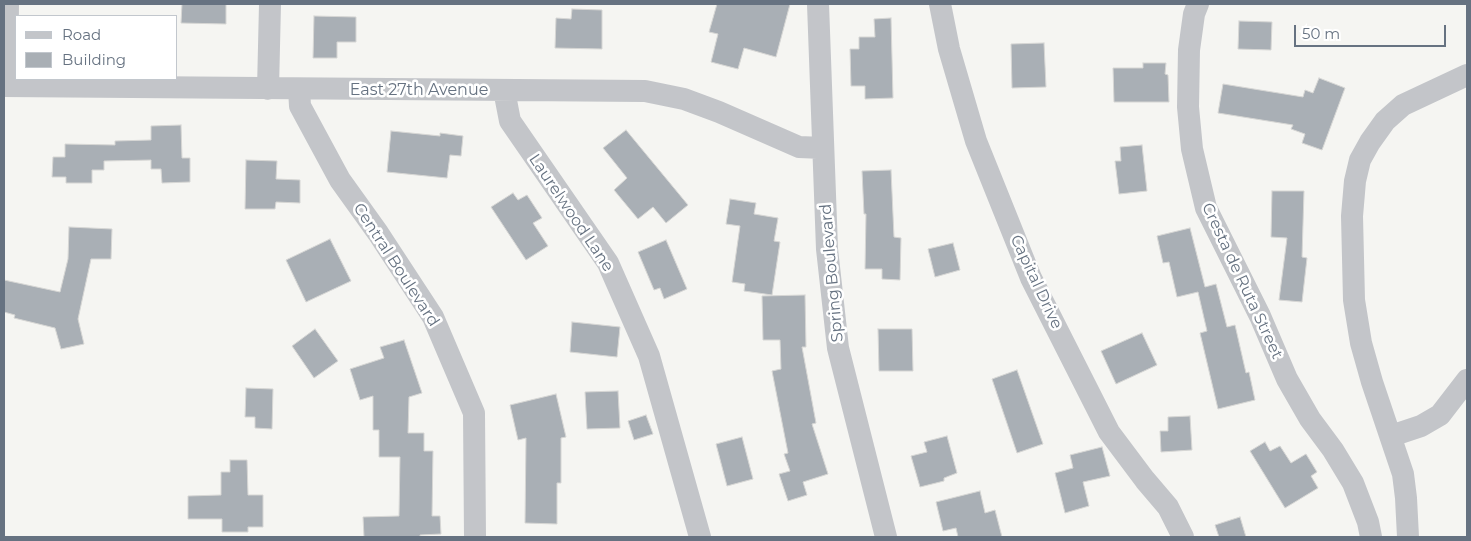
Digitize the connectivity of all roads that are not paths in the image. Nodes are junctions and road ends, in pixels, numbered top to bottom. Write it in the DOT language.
graph roads {
  1 [pos="8,4"];
  2 [pos="270,4"];
  3 [pos="818,4"];
  4 [pos="940,4"];
  5 [pos="1198,4"];
  6 [pos="1467,75"];
  7 [pos="6,86"];
  8 [pos="268,89"];
  9 [pos="299,89"];
  10 [pos="504,90"];
  11 [pos="823,148"];
  12 [pos="1467,380"];
  13 [pos="1391,436"];
  14 [pos="475,537"];
  15 [pos="700,537"];
  16 [pos="886,537"];
  17 [pos="1184,537"];
  18 [pos="1371,537"];
  19 [pos="1408,537"];
  1 -- 7 [label="street"];
  2 -- 8 [label="street"];
  3 -- 11 [label="street, Spring Boulevard"];
  4 -- 17 [label="street, Capital Drive"];
  5 -- 18 [label="street, Cresta de Ruta Street"];
  6 -- 13 [label="street"];
  7 -- 8 [label="street, East 27th Avenue"];
  8 -- 9 [label="street, East 27th Avenue"];
  9 -- 10 [label="street, East 27th Avenue"];
  9 -- 14 [label="street, Central Boulevard"];
  10 -- 11 [label="street, East 27th Avenue"];
  10 -- 15 [label="street, Laurelwood Lane"];
  11 -- 16 [label="street, Spring Boulevard"];
  12 -- 13 [label="street"];
  13 -- 19 [label="street"];
}
